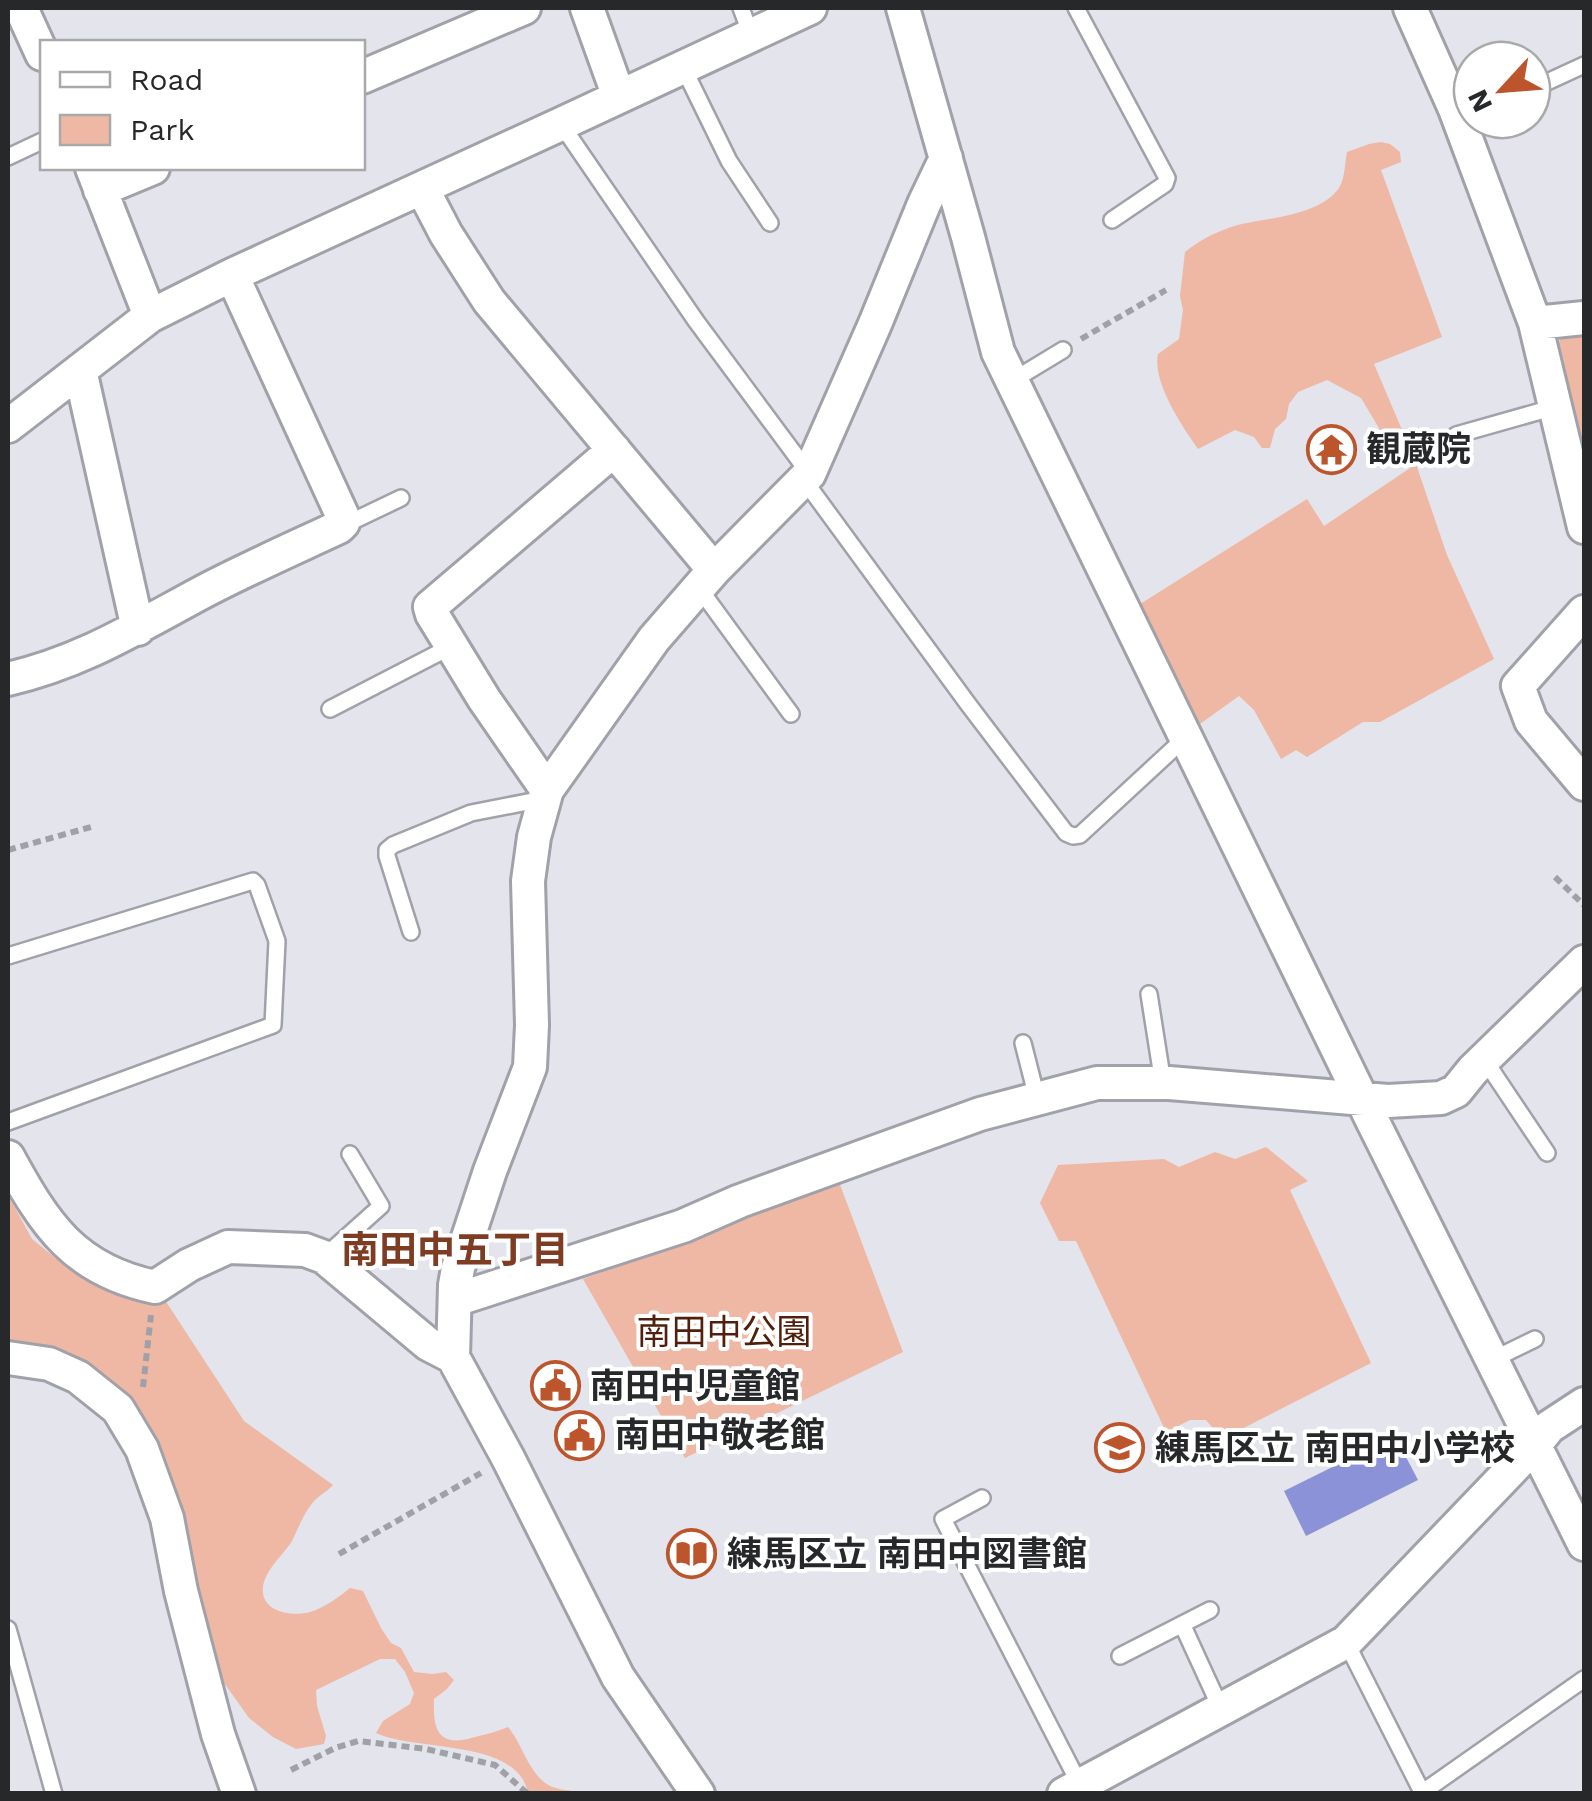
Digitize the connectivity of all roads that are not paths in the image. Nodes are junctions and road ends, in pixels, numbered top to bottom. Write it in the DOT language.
graph roads {
  1 [pos="21,8"];
  2 [pos="524,8"];
  3 [pos="587,8"];
  4 [pos="810,8"];
  5 [pos="905,8"];
  6 [pos="1076,8"];
  7 [pos="1410,8"];
  8 [pos="746,21"];
  9 [pos="40,50"];
  10 [pos="1584,66"];
  11 [pos="683,67"];
  12 [pos="365,76"];
  13 [pos="1552,80"];
  14 [pos="1452,90"];
  15 [pos="620,97"];
  16 [pos="562,124"];
  17 [pos="1473,140"];
  18 [pos="40,141"];
  19 [pos="8,157"];
  20 [pos="946,158"];
  21 [pos="143,170"];
  22 [pos="96,179"];
  23 [pos="422,188"];
  24 [pos="1112,220"];
  25 [pos="770,223"];
  26 [pos="232,275"];
  27 [pos="150,316"];
  28 [pos="1584,318"];
  29 [pos="1535,323"];
  30 [pos="1063,350"];
  31 [pos="80,370"];
  32 [pos="1012,381"];
  33 [pos="1555,407"];
  34 [pos="8,426"];
  35 [pos="1456,436"];
  36 [pos="614,450"];
  37 [pos="807,477"];
  38 [pos="401,498"];
  39 [pos="343,523"];
  40 [pos="1584,528"];
  41 [pos="706,579"];
  42 [pos="1584,612"];
  43 [pos="138,629"];
  44 [pos="452,646"];
  45 [pos="8,679"];
  46 [pos="330,709"];
  47 [pos="791,714"];
  48 [pos="1186,737"];
  49 [pos="1584,784"];
  50 [pos="546,794"];
  51 [pos="411,932"];
  52 [pos="8,956"];
  53 [pos="1584,962"];
  54 [pos="1149,994"];
  55 [pos="1022,1043"];
  56 [pos="1484,1059"];
  57 [pos="1164,1083"];
  58 [pos="1037,1098"];
  59 [pos="1362,1098"];
  60 [pos="8,1122"];
  61 [pos="1547,1153"];
  62 [pos="350,1154"];
  63 [pos="8,1157"];
  64 [pos="324,1257"];
  65 [pos="455,1300"];
  66 [pos="1535,1340"];
  67 [pos="8,1358"];
  68 [pos="453,1358"];
  69 [pos="1492,1360"];
  70 [pos="1584,1404"];
  71 [pos="1534,1446"];
  72 [pos="982,1498"];
  73 [pos="1584,1544"];
  74 [pos="1210,1610"];
  75 [pos="1182,1624"];
  76 [pos="8,1629"];
  77 [pos="1346,1642"];
  78 [pos="1120,1656"];
  79 [pos="1584,1679"];
  80 [pos="1221,1710"];
  81 [pos="1072,1789"];
  82 [pos="1421,1793"];
  83 [pos="54,1794"];
  84 [pos="240,1794"];
  85 [pos="698,1794"];
  1 -- 9 [label="street"];
  2 -- 12 [label="street"];
  3 -- 15 [label="street"];
  4 -- 8 [label="street"];
  5 -- 20 [label="street"];
  6 -- 24 [label="lane"];
  7 -- 14 [label="street"];
  8 -- 11 [label="street"];
  10 -- 13 [label="lane"];
  11 -- 15 [label="street"];
  11 -- 25 [label="lane"];
  15 -- 16 [label="street"];
  16 -- 23 [label="street"];
  16 -- 37 [label="lane"];
  17 -- 29 [label="street"];
  18 -- 19 [label="lane"];
  20 -- 32 [label="street"];
  20 -- 37 [label="street"];
  21 -- 22 [label="street"];
  22 -- 27 [label="street"];
  23 -- 26 [label="street"];
  23 -- 36 [label="street"];
  26 -- 27 [label="street"];
  26 -- 39 [label="street"];
  27 -- 31 [label="street"];
  28 -- 29 [label="street"];
  29 -- 33 [label="street"];
  30 -- 32 [label="lane"];
  31 -- 34 [label="street"];
  31 -- 43 [label="street"];
  32 -- 48 [label="street"];
  33 -- 35 [label="lane"];
  33 -- 40 [label="street"];
  36 -- 41 [label="street"];
  36 -- 44 [label="street"];
  37 -- 41 [label="street"];
  37 -- 48 [label="lane"];
  38 -- 39 [label="lane"];
  39 -- 43 [label="street"];
  41 -- 47 [label="lane"];
  41 -- 50 [label="street"];
  42 -- 49 [label="street"];
  43 -- 45 [label="street"];
  44 -- 46 [label="lane"];
  44 -- 50 [label="street"];
  48 -- 59 [label="street"];
  50 -- 51 [label="lane"];
  50 -- 65 [label="street"];
  52 -- 60 [label="lane"];
  53 -- 56 [label="street"];
  54 -- 57 [label="lane"];
  55 -- 58 [label="lane"];
  56 -- 59 [label="street"];
  56 -- 61 [label="lane"];
  57 -- 58 [label="street"];
  57 -- 59 [label="street"];
  58 -- 65 [label="street"];
  59 -- 69 [label="street"];
  62 -- 64 [label="lane"];
  63 -- 64 [label="street"];
  64 -- 68 [label="street"];
  65 -- 68 [label="street"];
  66 -- 69 [label="lane"];
  67 -- 84 [label="street"];
  68 -- 85 [label="street"];
  69 -- 71 [label="street"];
  70 -- 71 [label="street"];
  71 -- 73 [label="street"];
  71 -- 77 [label="street"];
  72 -- 81 [label="lane"];
  74 -- 75 [label="lane"];
  75 -- 78 [label="lane"];
  75 -- 80 [label="lane"];
  76 -- 83 [label="lane"];
  77 -- 80 [label="street"];
  77 -- 82 [label="lane"];
  79 -- 82 [label="lane"];
  80 -- 81 [label="street"];
}
